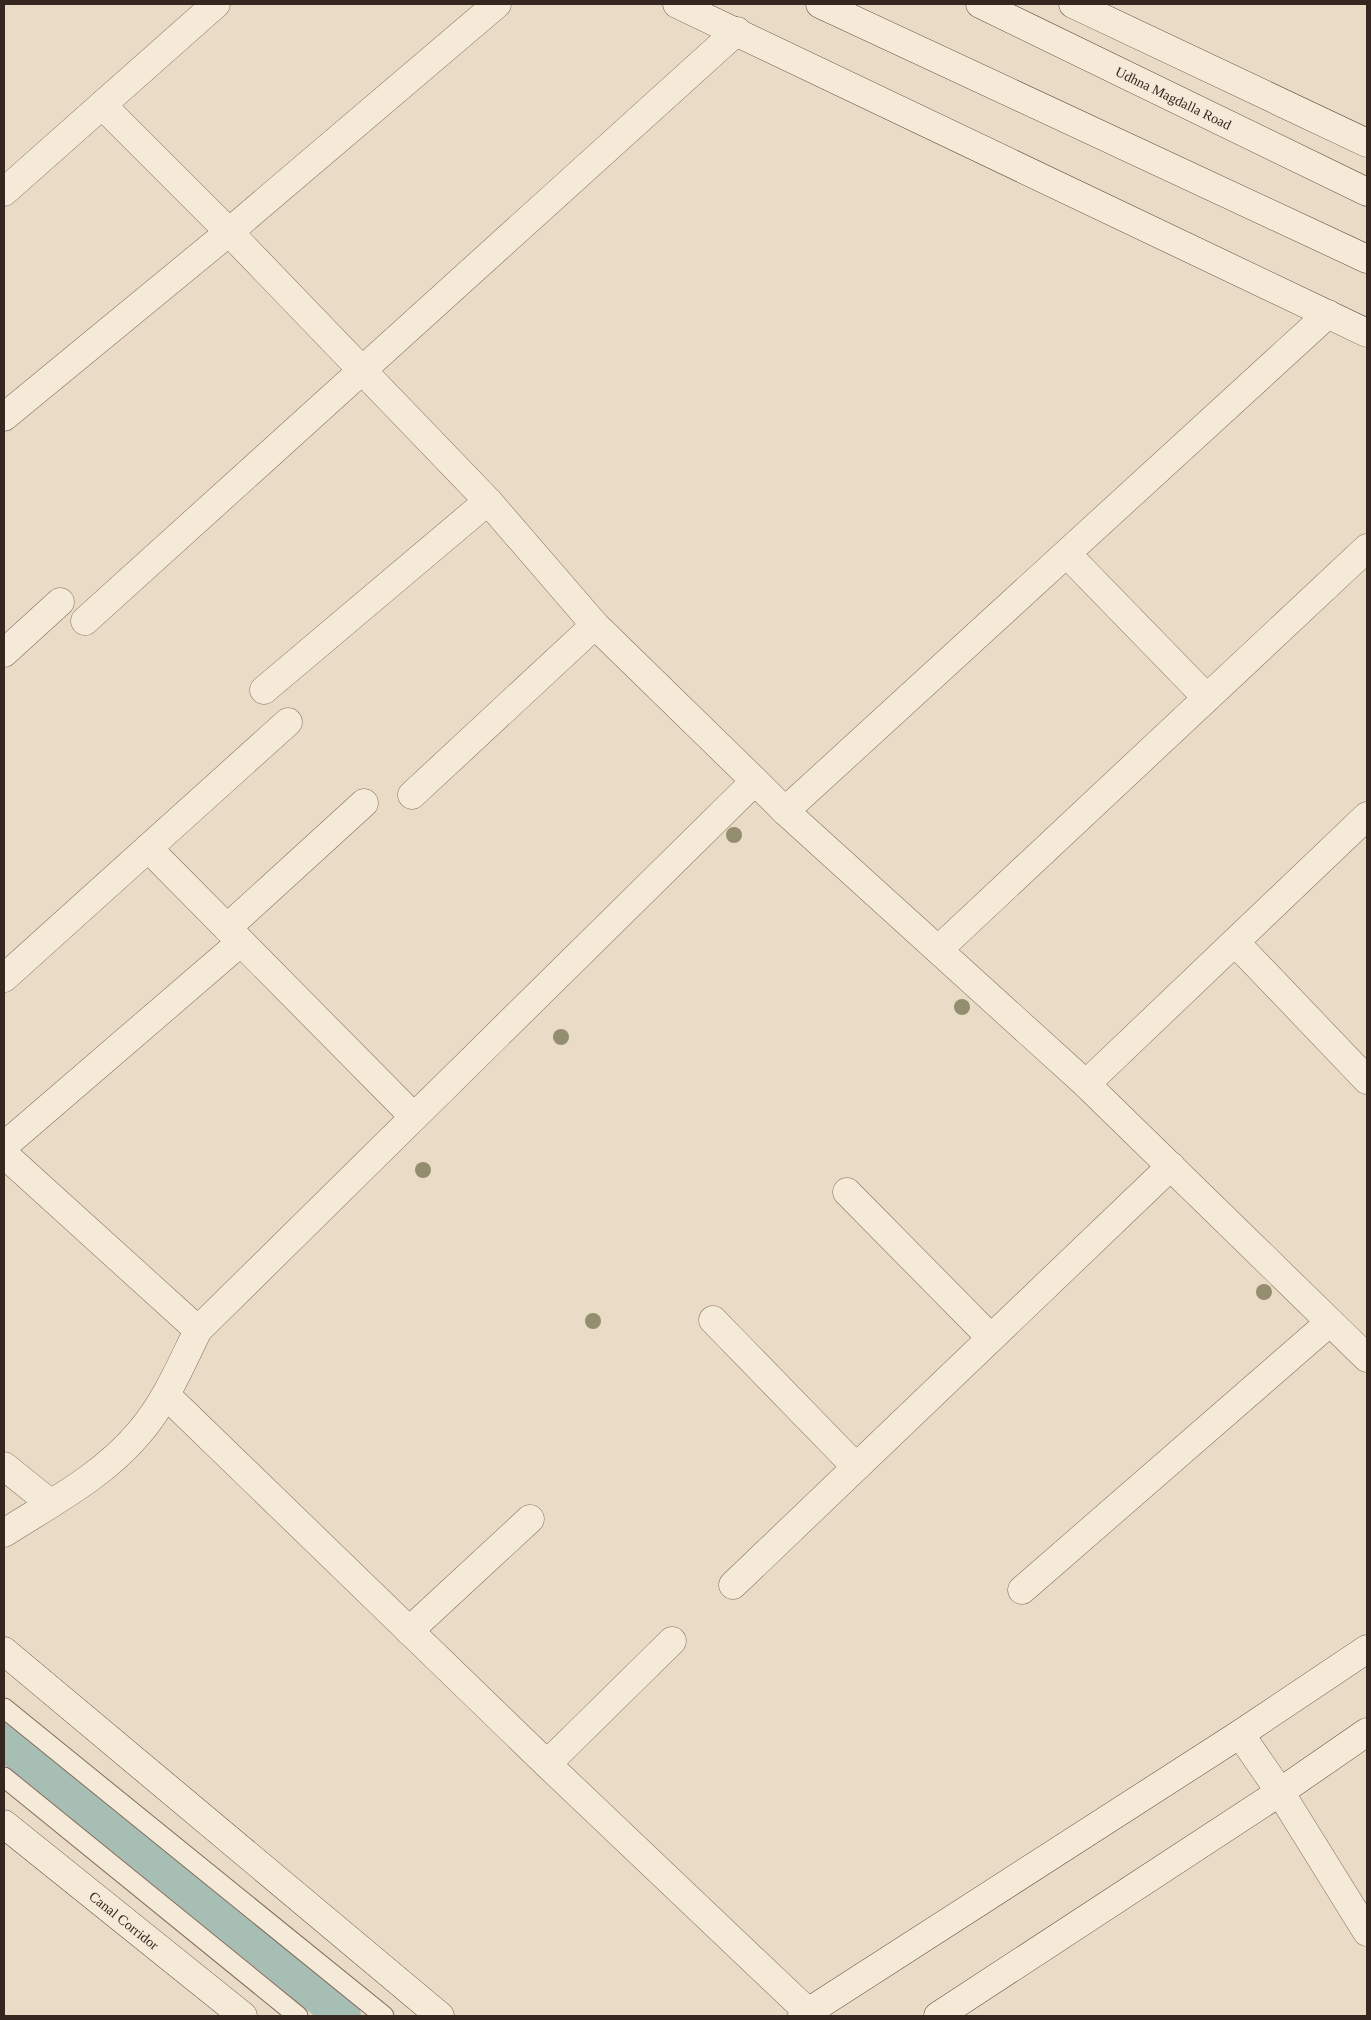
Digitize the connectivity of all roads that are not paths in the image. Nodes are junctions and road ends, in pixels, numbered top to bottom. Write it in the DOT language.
graph roads {
  1 [pos="216,4"];
  2 [pos="497,4"];
  3 [pos="677,4"];
  4 [pos="820,4"];
  5 [pos="980,4"];
  6 [pos="1073,4"];
  7 [pos="737,32"];
  8 [pos="102,105"];
  9 [pos="1367,143"];
  10 [pos="4,192"];
  11 [pos="1367,192"];
  12 [pos="229,232"];
  13 [pos="1367,259"];
  14 [pos="1328,314"];
  15 [pos="1367,333"];
  16 [pos="362,370"];
  17 [pos="4,416"];
  18 [pos="488,501"];
  19 [pos="1367,548"];
  20 [pos="1067,554"];
  21 [pos="60,602"];
  22 [pos="85,621"];
  23 [pos="596,624"];
  24 [pos="4,653"];
  25 [pos="264,690"];
  26 [pos="1207,698"];
  27 [pos="288,722"];
  28 [pos="755,781"];
  29 [pos="412,796"];
  30 [pos="364,802"];
  31 [pos="785,811"];
  32 [pos="1367,816"];
  33 [pos="148,848"];
  34 [pos="234,935"];
  35 [pos="1235,942"];
  36 [pos="939,949"];
  37 [pos="4,978"];
  38 [pos="1367,1080"];
  39 [pos="1086,1084"];
  40 [pos="414,1117"];
  41 [pos="4,1146"];
  42 [pos="4,1154"];
  43 [pos="1171,1166"];
  44 [pos="847,1192"];
  45 [pos="713,1320"];
  46 [pos="1330,1322"];
  47 [pos="198,1330"];
  48 [pos="991,1338"];
  49 [pos="1367,1358"];
  50 [pos="166,1396"];
  51 [pos="4,1466"];
  52 [pos="856,1467"];
  53 [pos="50,1503"];
  54 [pos="530,1519"];
  55 [pos="4,1533"];
  56 [pos="733,1585"];
  57 [pos="1022,1590"];
  58 [pos="409,1631"];
  59 [pos="672,1642"];
  60 [pos="1367,1648"];
  61 [pos="4,1651"];
  62 [pos="4,1708"];
  63 [pos="1367,1732"];
  64 [pos="1240,1734"];
  65 [pos="547,1764"];
  66 [pos="4,1777"];
  67 [pos="1280,1792"];
  68 [pos="4,1824"];
  69 [pos="1367,1932"];
  70 [pos="805,2014"];
  71 [pos="243,2016"];
  72 [pos="298,2016"];
  73 [pos="384,2016"];
  74 [pos="440,2016"];
  75 [pos="938,2016"];
  1 -- 8 [label="street"];
  2 -- 12 [label="street"];
  3 -- 7 [label="street"];
  4 -- 13 [label="street"];
  5 -- 11 [label="street, Udhna Magdalla Road"];
  6 -- 9 [label="street"];
  7 -- 14 [label="street"];
  7 -- 16 [label="street"];
  8 -- 10 [label="street"];
  8 -- 12 [label="street"];
  12 -- 16 [label="street"];
  12 -- 17 [label="street"];
  14 -- 15 [label="street"];
  14 -- 20 [label="street"];
  16 -- 18 [label="street"];
  16 -- 22 [label="street"];
  18 -- 23 [label="street"];
  18 -- 25 [label="street"];
  19 -- 26 [label="street"];
  20 -- 26 [label="street"];
  20 -- 31 [label="street"];
  21 -- 24 [label="street"];
  23 -- 28 [label="street"];
  23 -- 29 [label="street"];
  26 -- 36 [label="street"];
  27 -- 33 [label="street"];
  28 -- 31 [label="street"];
  28 -- 40 [label="street"];
  30 -- 34 [label="street"];
  31 -- 36 [label="street"];
  32 -- 35 [label="street"];
  33 -- 34 [label="street"];
  33 -- 37 [label="street"];
  34 -- 40 [label="street"];
  34 -- 41 [label="street"];
  35 -- 38 [label="street"];
  35 -- 39 [label="street"];
  36 -- 39 [label="street"];
  39 -- 43 [label="street"];
  40 -- 47 [label="street"];
  42 -- 47 [label="street"];
  43 -- 46 [label="street"];
  43 -- 48 [label="street"];
  44 -- 48 [label="street"];
  45 -- 52 [label="street"];
  46 -- 49 [label="street"];
  46 -- 57 [label="street"];
  47 -- 50 [label="street"];
  48 -- 52 [label="street"];
  50 -- 53 [label="street"];
  50 -- 58 [label="street"];
  51 -- 53 [label="street"];
  52 -- 56 [label="street"];
  53 -- 55 [label="street"];
  54 -- 58 [label="street"];
  58 -- 65 [label="street"];
  59 -- 65 [label="street"];
  60 -- 64 [label="street"];
  61 -- 74 [label="street"];
  62 -- 73 [label="lane"];
  63 -- 67 [label="street"];
  64 -- 67 [label="street"];
  64 -- 70 [label="street"];
  65 -- 70 [label="street"];
  66 -- 72 [label="lane"];
  67 -- 69 [label="street"];
  67 -- 75 [label="street"];
  68 -- 71 [label="street, Canal Corridor"];
}
